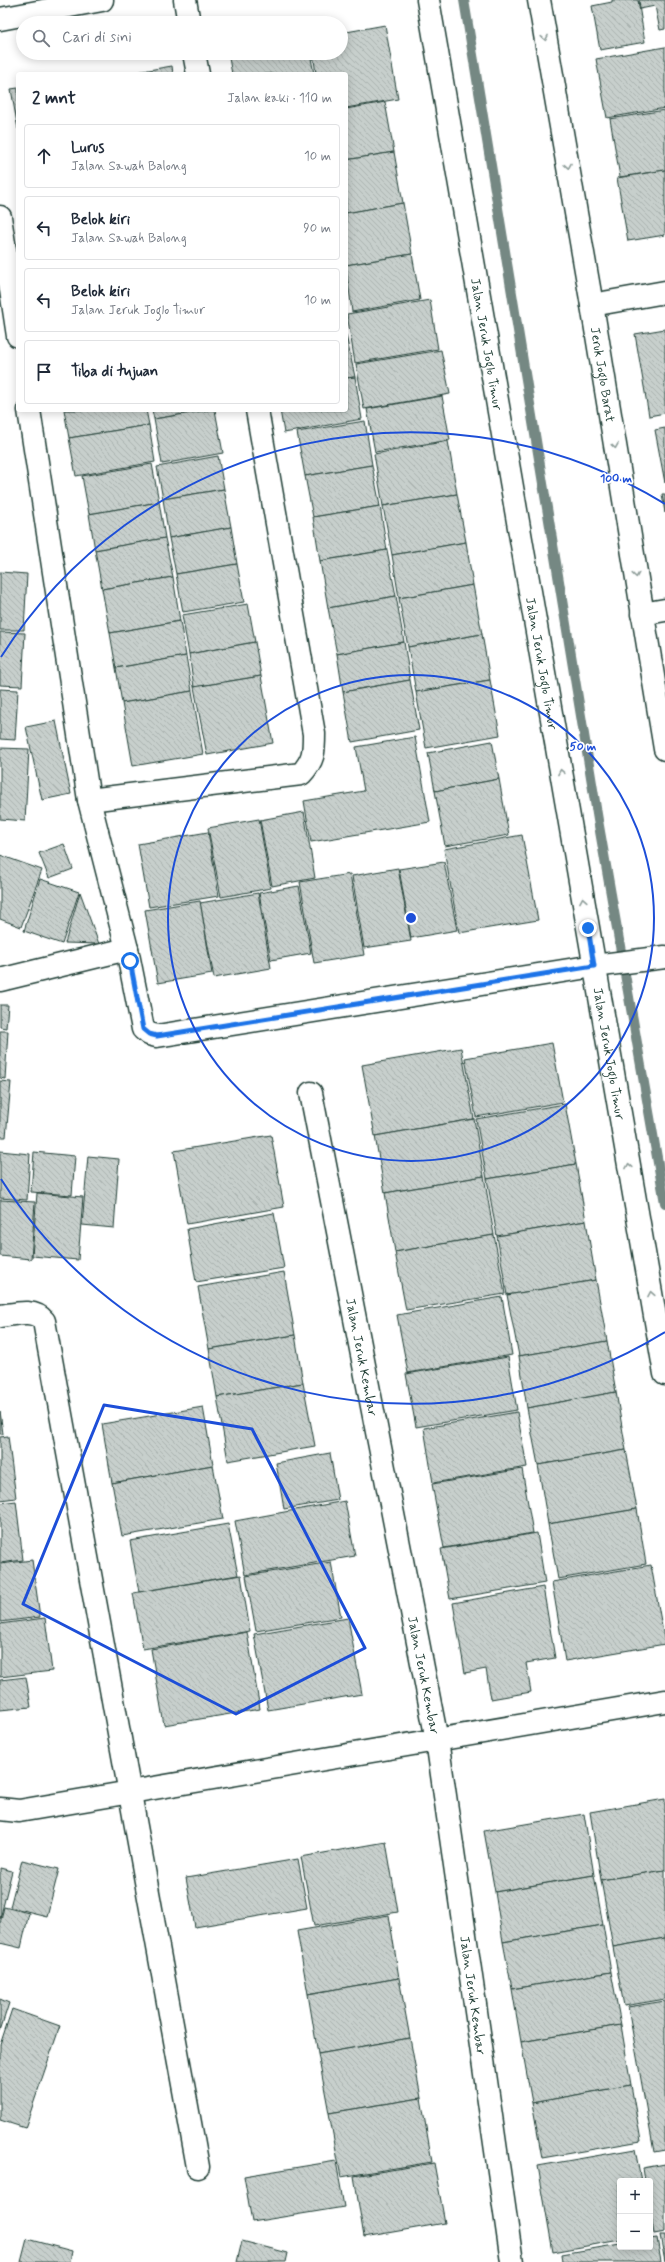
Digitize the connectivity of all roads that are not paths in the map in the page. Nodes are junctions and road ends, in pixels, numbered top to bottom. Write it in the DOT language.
graph roads {
  1 [pos="102,0"];
  2 [pos="185,0"];
  3 [pos="428,0"];
  4 [pos="539,0"];
  5 [pos="16,16"];
  6 [pos="16,16"];
  7 [pos="188,16"];
  8 [pos="0,19"];
  9 [pos="195,60"];
  10 [pos="198,72"];
  11 [pos="0,217"];
  12 [pos="665,292"];
  13 [pos="592,305"];
  14 [pos="16,323"];
  15 [pos="29,412"];
  16 [pos="257,412"];
  17 [pos="665,610"];
  18 [pos="642,614"];
  19 [pos="665,749"];
  20 [pos="88,800"];
  21 [pos="128,949"];
  22 [pos="665,957"];
  23 [pos="594,966"];
  24 [pos="0,980"];
  25 [pos="311,1093"];
  26 [pos="0,1316"];
  27 [pos="665,1374"];
  28 [pos="665,1701"];
  29 [pos="437,1740"];
  30 [pos="131,1791"];
  31 [pos="0,1809"];
  32 [pos="198,2167"];
  33 [pos="512,2262"];
  1 -- 5 [label="street"];
  2 -- 7 [label="street"];
  23 -- 3 [label="street, Jalan Jeruk Joglo Timur, one-way"];
  4 -- 13 [label="street, Jeruk Joglo Barat, one-way"];
  6 -- 8 [label="street"];
  9 -- 10 [label="street"];
  11 -- 14 [label="street"];
  12 -- 13 [label="street"];
  13 -- 18 [label="street, Jeruk Joglo Barat, one-way"];
  15 -- 20 [label="street"];
  16 -- 20 [label="street"];
  17 -- 18 [label="street"];
  18 -- 19 [label="street, Jeruk Joglo Barat"];
  20 -- 21 [label="street"];
  21 -- 23 [label="street"];
  21 -- 24 [label="street"];
  22 -- 23 [label="street"];
  27 -- 23 [label="street, Jalan Jeruk Joglo Timur, one-way"];
  25 -- 29 [label="street, Jalan Jeruk Kembar"];
  26 -- 30 [label="street"];
  28 -- 29 [label="street"];
  29 -- 30 [label="street"];
  29 -- 33 [label="street, Jalan Jeruk Kembar"];
  30 -- 31 [label="street"];
  30 -- 32 [label="street"];
}
